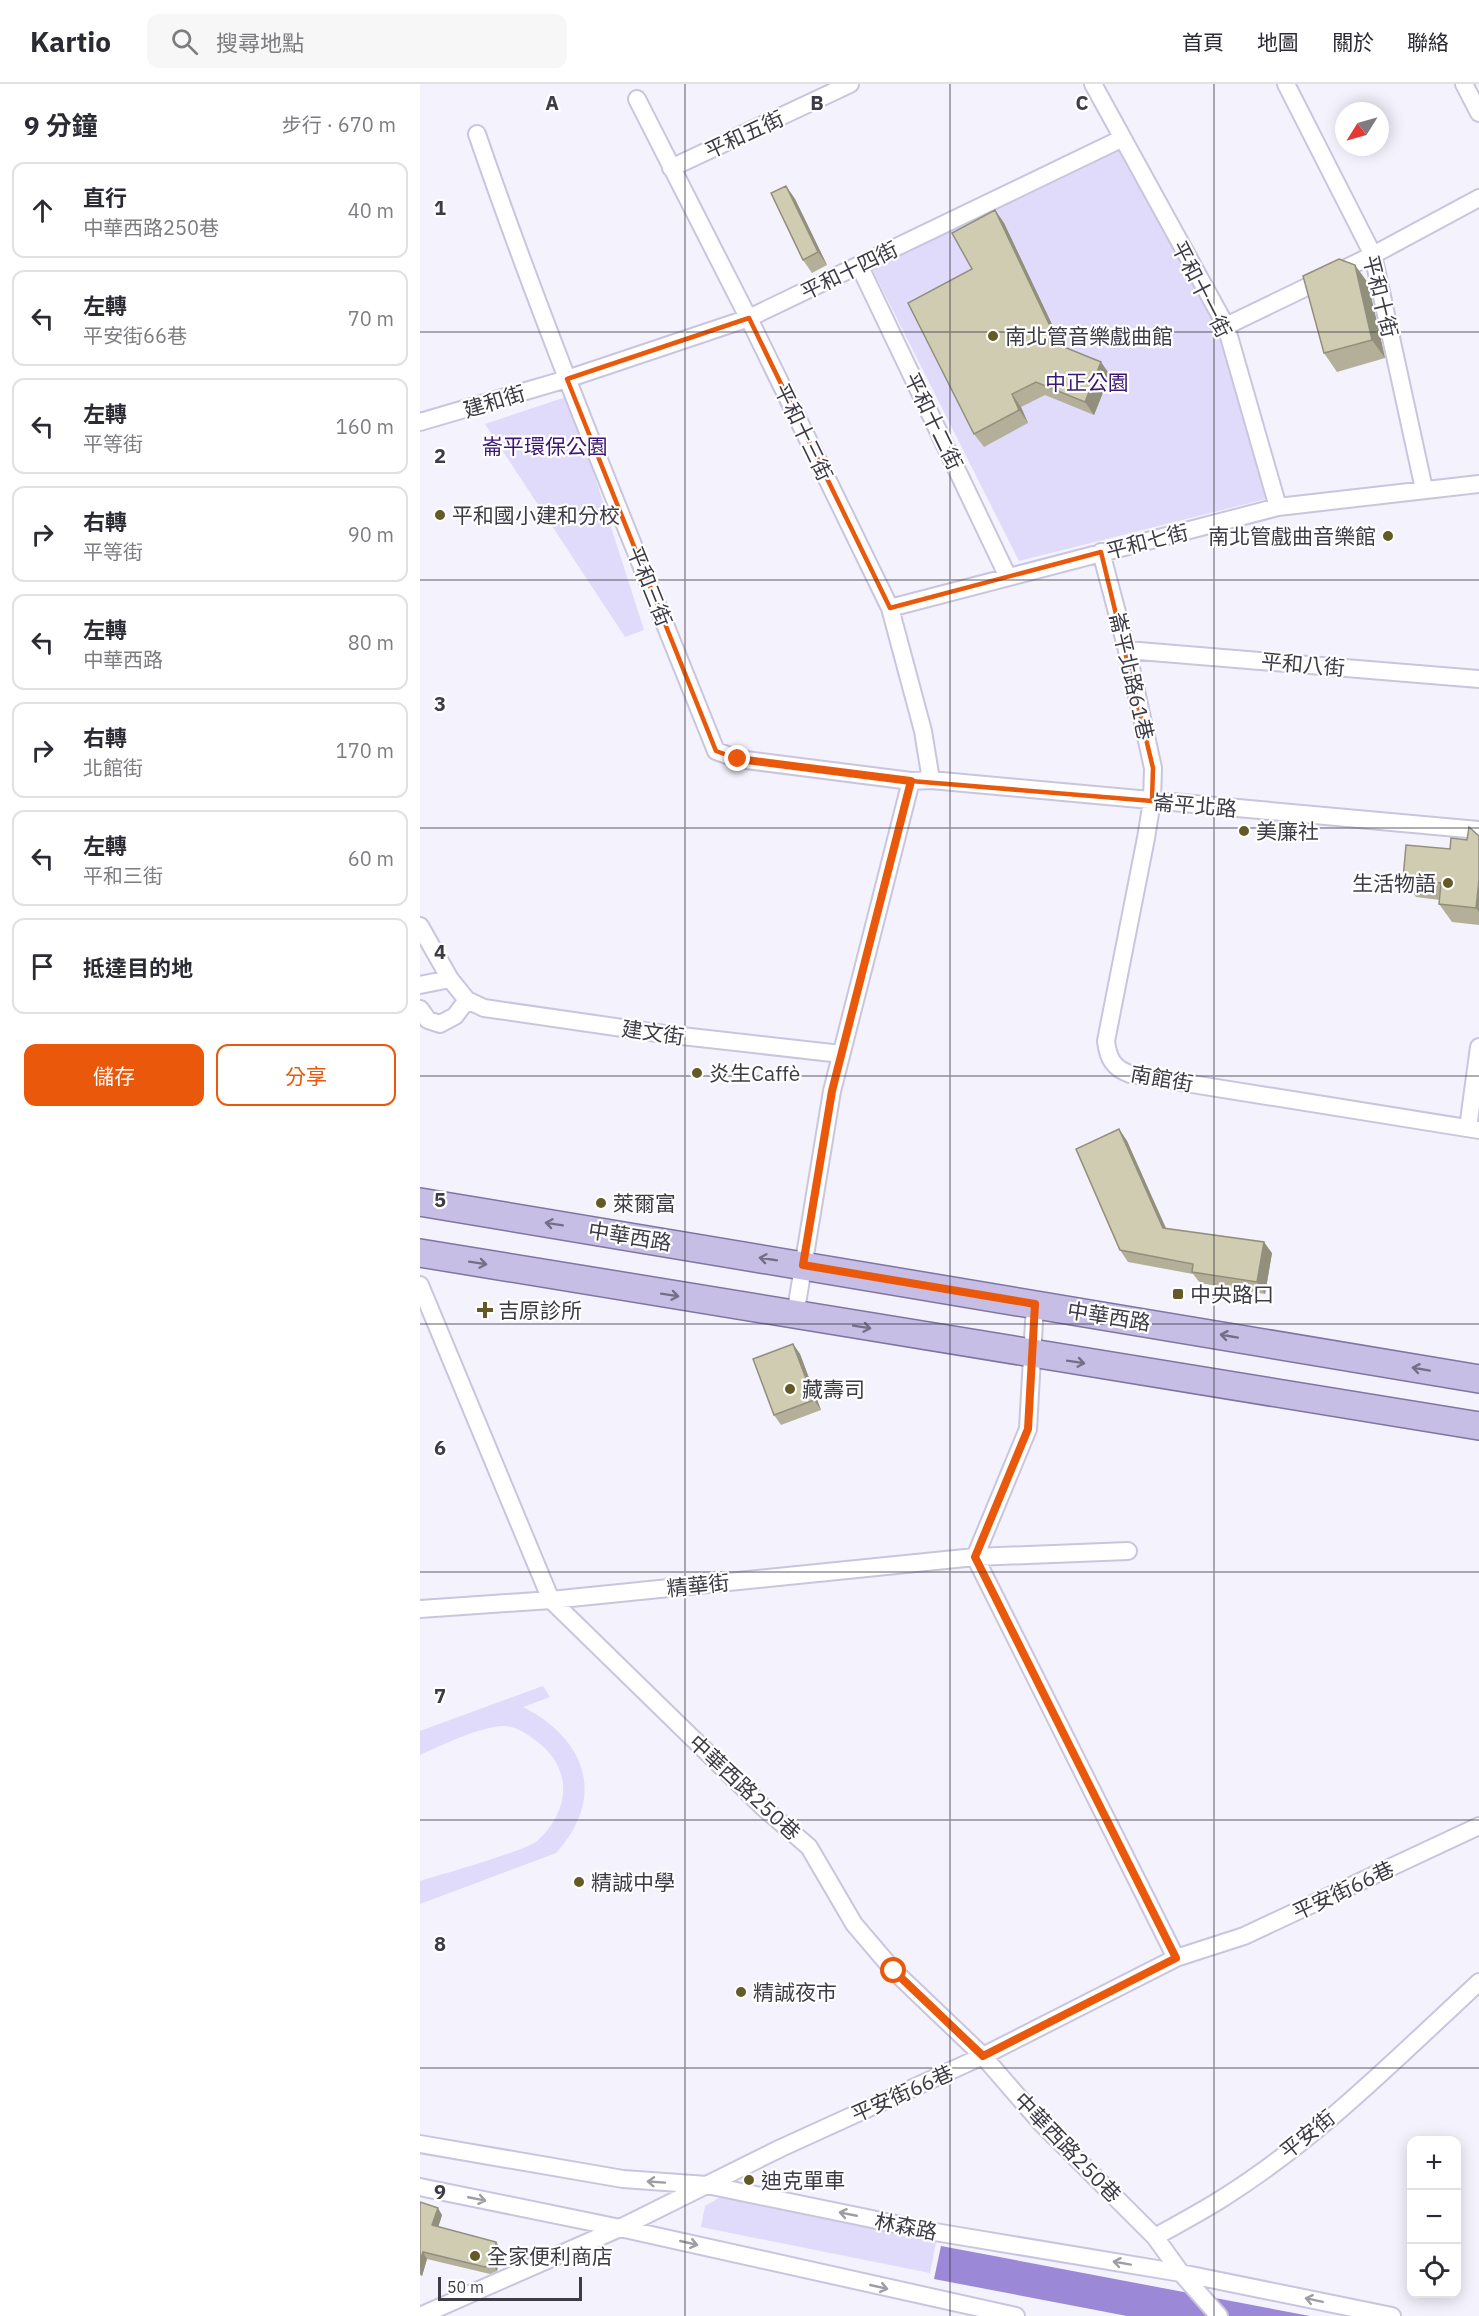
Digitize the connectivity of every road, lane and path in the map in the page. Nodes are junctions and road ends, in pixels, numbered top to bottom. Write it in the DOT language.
graph roads {
  1 [pos="850,84"];
  2 [pos="1093,84"];
  3 [pos="1286,84"];
  4 [pos="1464,84"];
  5 [pos="637,99"];
  6 [pos="1479,113"];
  7 [pos="477,134"];
  8 [pos="1121,139"];
  9 [pos="671,168"];
  10 [pos="1479,198"];
  11 [pos="1373,255"];
  12 [pos="859,265"];
  13 [pos="748,318"];
  14 [pos="1226,326"];
  15 [pos="567,379"];
  16 [pos="420,422"];
  17 [pos="1479,484"];
  18 [pos="1424,489"];
  19 [pos="1278,507"];
  20 [pos="1101,552"];
  21 [pos="1008,577"];
  22 [pos="890,608"];
  23 [pos="1127,650"];
  24 [pos="1479,679"];
  25 [pos="931,780"];
  26 [pos="911,781"];
  27 [pos="1152,801"];
  28 [pos="1479,830"];
  29 [pos="420,926"];
  30 [pos="450,979"];
  31 [pos="420,985"];
  32 [pos="467,1000"];
  33 [pos="420,1009"];
  34 [pos="1479,1047"];
  35 [pos="841,1054"];
  36 [pos="1473,1129"];
  37 [pos="420,1202"];
  38 [pos="420,1253"];
  39 [pos="803,1265"];
  40 [pos="420,1285"];
  41 [pos="1035,1304"];
  42 [pos="795,1316"];
  43 [pos="1032,1355"];
  44 [pos="1479,1378"];
  45 [pos="1479,1426"];
  46 [pos="1128,1551"];
  47 [pos="975,1557"];
  48 [pos="551,1600"];
  49 [pos="420,1609"];
  50 [pos="1479,1826"];
  51 [pos="1176,1958"];
  52 [pos="1479,1982"];
  53 [pos="983,2056"];
  54 [pos="420,2144"];
  55 [pos="707,2186"];
  56 [pos="420,2187"];
  57 [pos="620,2228"];
  58 [pos="1155,2237"];
  59 [pos="1182,2274"];
  60 [pos="420,2316"];
  61 [pos="1016,2316"];
  62 [pos="1219,2316"];
  63 [pos="1392,2316"];
  1 -- 9 [label="street, 平和五街"];
  2 -- 8 [label="street, 平和十一街"];
  3 -- 11 [label="street, 平和十街"];
  4 -- 6 [label="street"];
  5 -- 9 [label="street, 平和十三街"];
  7 -- 15 [label="street, 平和三街"];
  8 -- 12 [label="street, 平和十四街"];
  8 -- 14 [label="street, 平和十一街"];
  9 -- 13 [label="street, 平和十三街"];
  10 -- 11 [label="street"];
  11 -- 14 [label="street"];
  11 -- 18 [label="street, 平和十街"];
  12 -- 13 [label="street, 平和十四街"];
  12 -- 21 [label="street, 平和十二街"];
  13 -- 15 [label="street, 平和十四街"];
  13 -- 22 [label="street, 平和十三街"];
  14 -- 19 [label="street, 平和十一街"];
  15 -- 16 [label="street, 建和街"];
  15 -- 26 [label="street, 平和三街"];
  17 -- 18 [label="street, 平和七街"];
  18 -- 19 [label="street, 平和七街"];
  19 -- 20 [label="street, 平和七街"];
  20 -- 21 [label="street, 平和七街"];
  20 -- 23 [label="street, 崙平北路61巷"];
  21 -- 22 [label="street, 平和七街"];
  22 -- 25 [label="street, 平和十三街"];
  23 -- 24 [label="street, 平和八街"];
  23 -- 27 [label="street, 崙平北路61巷"];
  25 -- 26 [label="street, 崙平北路"];
  25 -- 27 [label="street, 崙平北路"];
  26 -- 35 [label="street"];
  27 -- 28 [label="street, 崙平北路"];
  27 -- 36 [label="street, 南館街"];
  29 -- 30 [label="street"];
  30 -- 31 [label="street"];
  30 -- 32 [label="street"];
  32 -- 33 [label="street"];
  32 -- 35 [label="street, 建文街"];
  34 -- 36 [label="street"];
  35 -- 39 [label="street"];
  39 -- 37 [label="main road, 中華西路, one-way"];
  38 -- 42 [label="main road, one-way"];
  39 -- 41 [label="main road, 中華西路"];
  39 -- 42 [label="street"];
  40 -- 48 [label="street, 中華西路250巷"];
  41 -- 43 [label="street"];
  44 -- 41 [label="main road, 中華西路, one-way"];
  42 -- 43 [label="main road, one-way"];
  43 -- 45 [label="main road, one-way"];
  43 -- 47 [label="street"];
  46 -- 47 [label="street, 精華街"];
  47 -- 48 [label="street, 精華街"];
  47 -- 51 [label="street"];
  48 -- 49 [label="street, 精華街"];
  48 -- 53 [label="street, 中華西路250巷"];
  50 -- 51 [label="street, 平安街66巷"];
  51 -- 53 [label="street, 平安街66巷"];
  52 -- 58 [label="street, 平安街"];
  53 -- 55 [label="street, 平安街66巷"];
  53 -- 58 [label="street, 中華西路250巷"];
  55 -- 54 [label="street, 林森路, one-way"];
  55 -- 57 [label="street, 平安街66巷"];
  59 -- 55 [label="street, 林森路, one-way"];
  56 -- 57 [label="street, one-way"];
  57 -- 60 [label="street, 平安街66巷"];
  57 -- 61 [label="street, one-way"];
  58 -- 59 [label="street"];
  59 -- 62 [label="street"];
  63 -- 59 [label="street, 林森路, one-way"];
}
